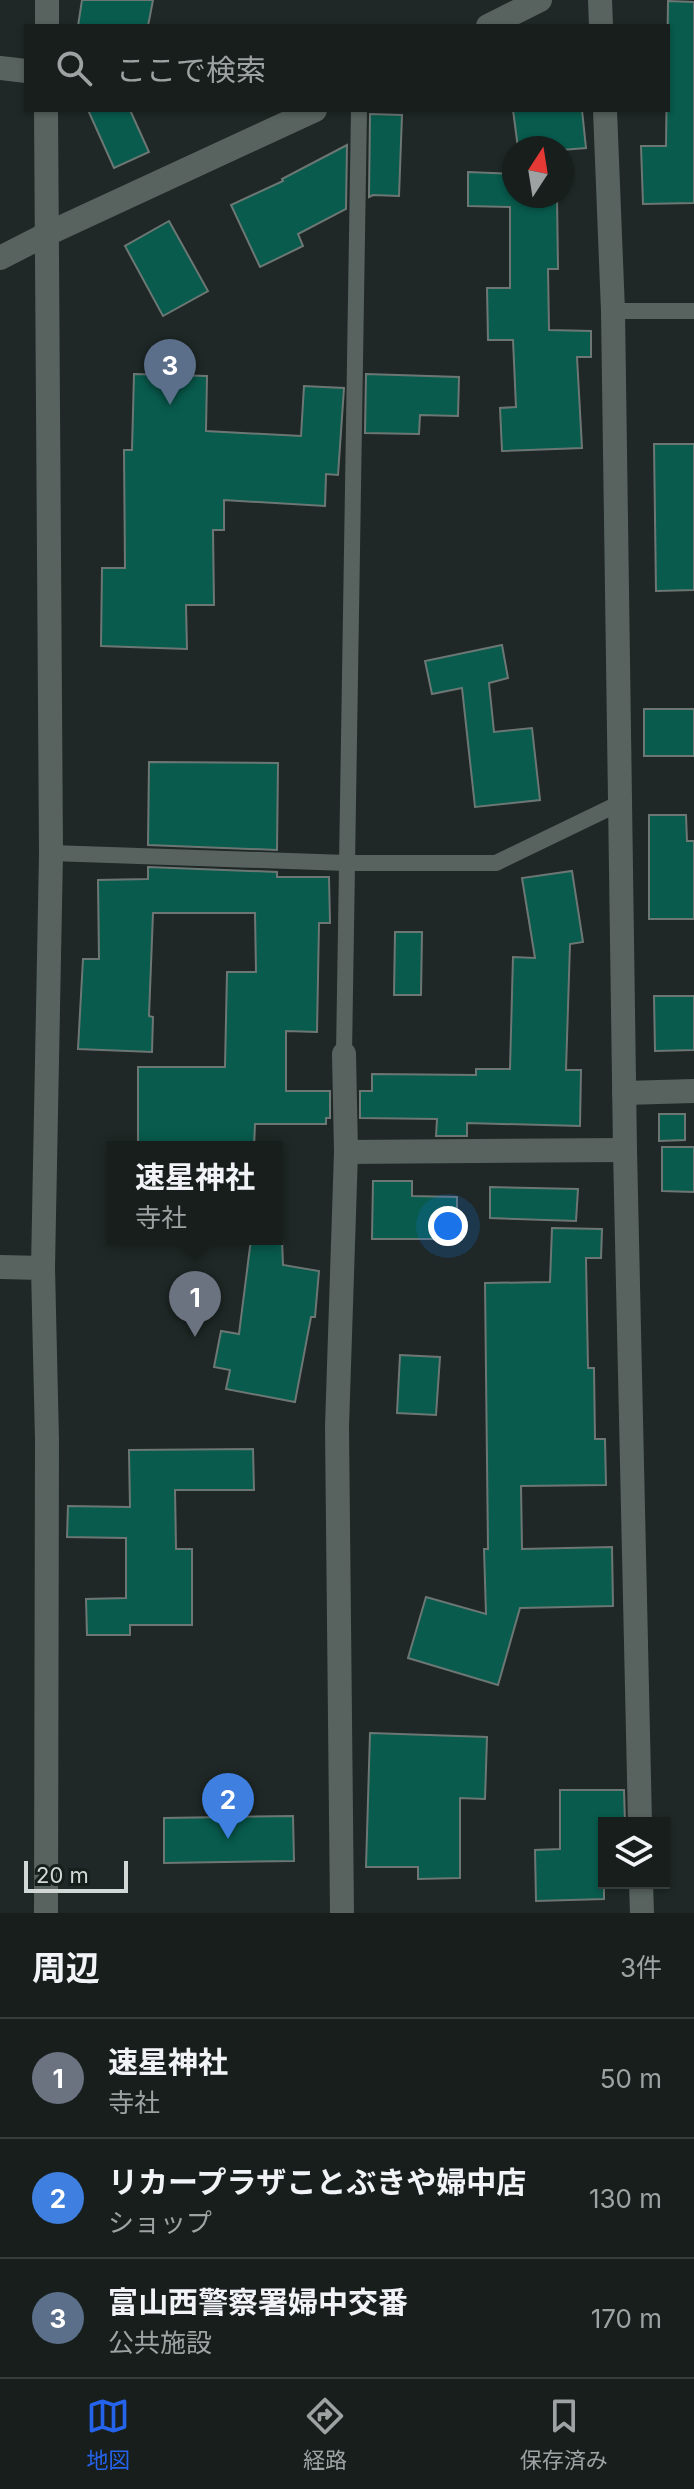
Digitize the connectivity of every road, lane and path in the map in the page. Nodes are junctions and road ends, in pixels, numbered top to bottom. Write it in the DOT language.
graph roads {
  1 [pos="47,0"];
  2 [pos="540,0"];
  3 [pos="600,0"];
  4 [pos="47,24"];
  5 [pos="492,24"];
  6 [pos="601,24"];
  7 [pos="0,68"];
  8 [pos="24,71"];
  9 [pos="46,112"];
  10 [pos="311,112"];
  11 [pos="359,112"];
  12 [pos="605,112"];
  13 [pos="47,234"];
  14 [pos="0,258"];
  15 [pos="613,311"];
  16 [pos="694,311"];
  17 [pos="620,803"];
  18 [pos="51,853"];
  19 [pos="347,863"];
  20 [pos="344,1054"];
  21 [pos="694,1091"];
  22 [pos="624,1093"];
  23 [pos="625,1150"];
  24 [pos="346,1152"];
  25 [pos="0,1267"];
  26 [pos="43,1268"];
  27 [pos="640,1817"];
  28 [pos="641,1889"];
  29 [pos="46,1913"];
  30 [pos="342,1913"];
  31 [pos="642,1913"];
  1 -- 4 [label="street"];
  2 -- 5 [label="street"];
  3 -- 6 [label="street"];
  7 -- 8 [label="street"];
  9 -- 13 [label="street"];
  10 -- 13 [label="street"];
  11 -- 19 [label="lane"];
  12 -- 15 [label="street"];
  13 -- 14 [label="street"];
  13 -- 18 [label="street"];
  15 -- 16 [label="lane"];
  15 -- 17 [label="street"];
  17 -- 19 [label="lane"];
  17 -- 22 [label="street"];
  18 -- 19 [label="lane"];
  18 -- 26 [label="street"];
  19 -- 20 [label="lane"];
  20 -- 24 [label="street"];
  21 -- 22 [label="street"];
  22 -- 23 [label="street"];
  23 -- 24 [label="street"];
  23 -- 27 [label="street"];
  24 -- 30 [label="street"];
  25 -- 26 [label="street"];
  26 -- 29 [label="street"];
  28 -- 31 [label="street"];
}
